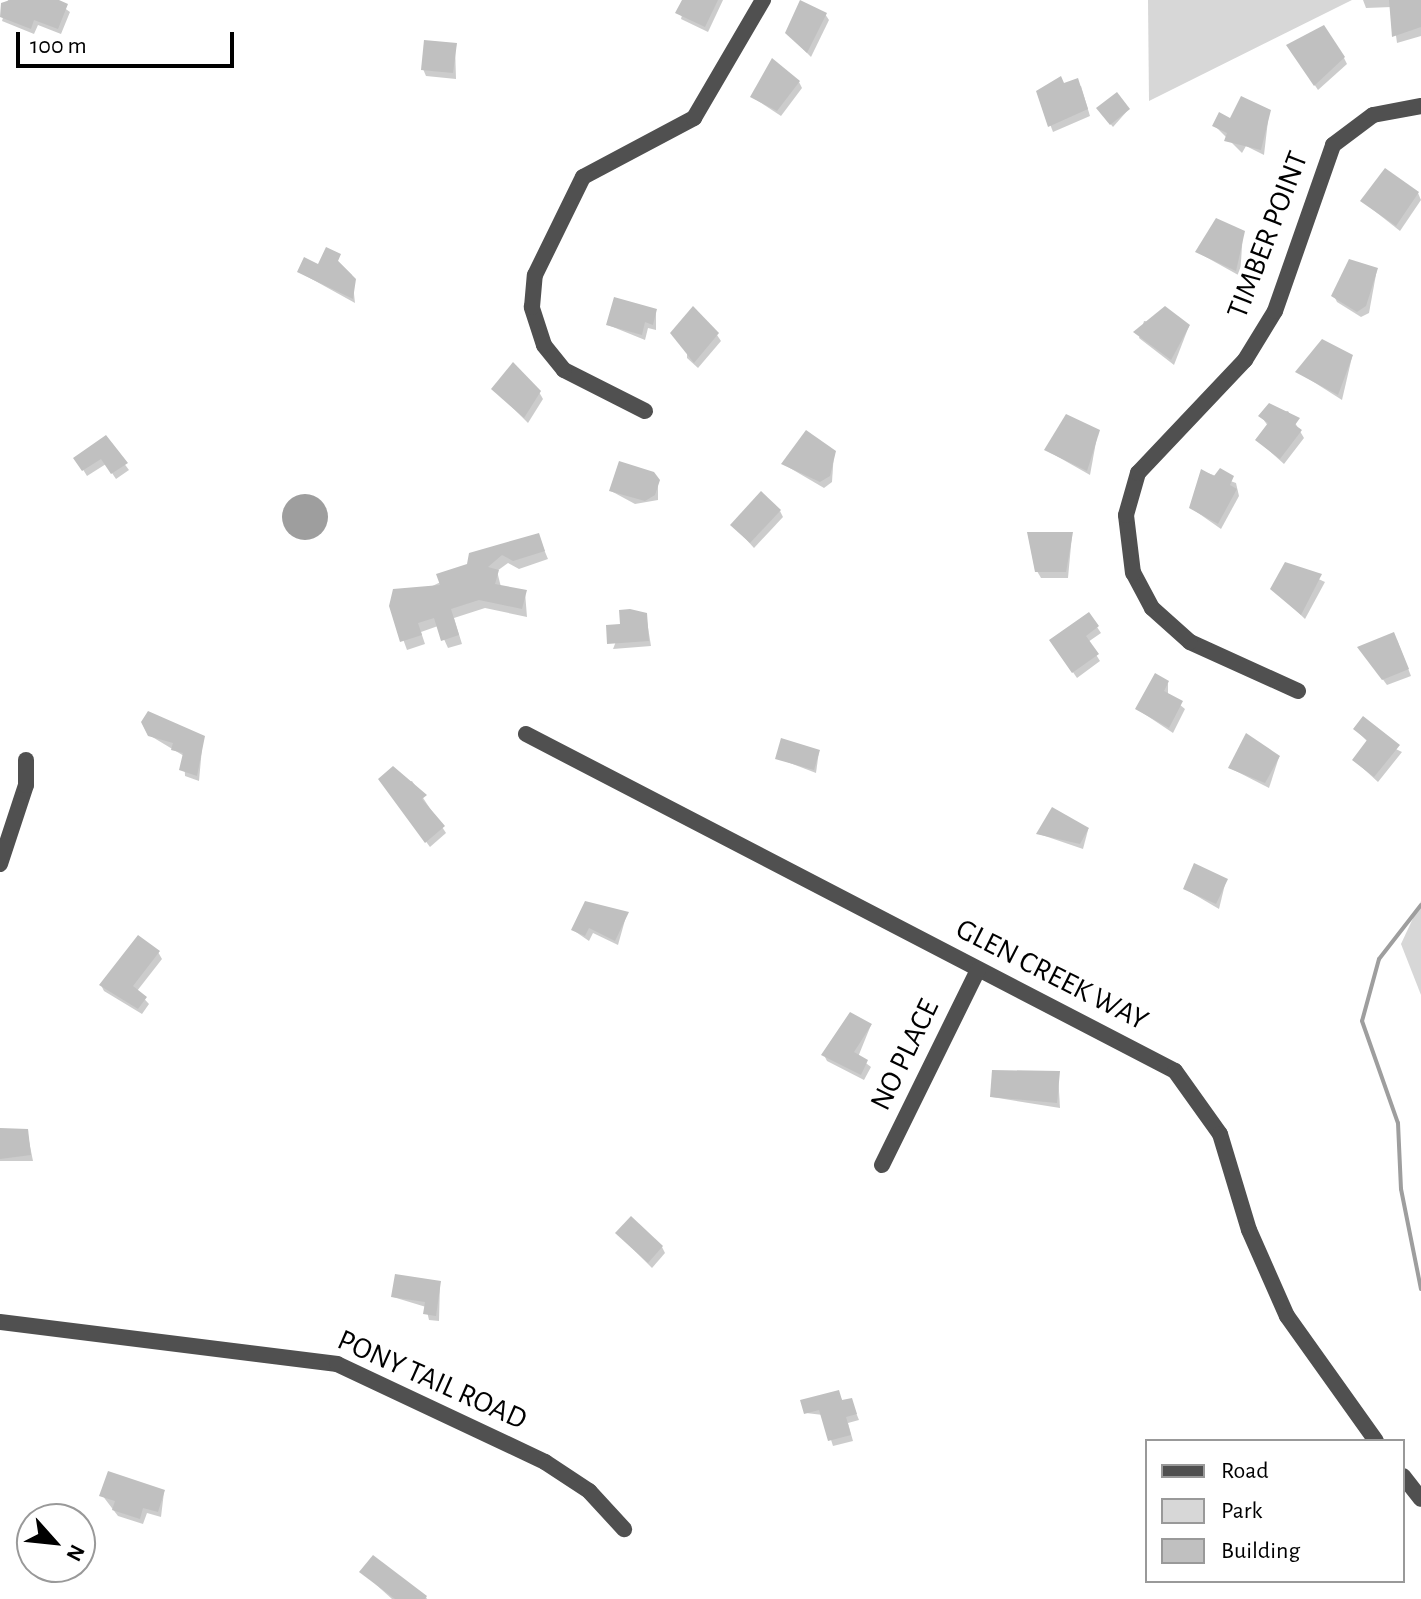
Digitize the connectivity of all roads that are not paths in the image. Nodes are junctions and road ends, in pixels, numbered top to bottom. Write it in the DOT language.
graph roads {
  1 [pos="763,0"];
  2 [pos="1421,106"];
  3 [pos="645,411"];
  4 [pos="1298,691"];
  5 [pos="526,734"];
  6 [pos="26,760"];
  7 [pos="0,864"];
  8 [pos="978,970"];
  9 [pos="882,1165"];
  10 [pos="0,1322"];
  11 [pos="1375,1439"];
  12 [pos="1405,1479"];
  13 [pos="1421,1499"];
  14 [pos="624,1529"];
  1 -- 3 [label="street"];
  2 -- 4 [label="street, TIMBER POINT"];
  5 -- 8 [label="street, GLEN CREEK WAY"];
  6 -- 7 [label="street"];
  8 -- 9 [label="street, NO PLACE"];
  8 -- 11 [label="street, GLEN CREEK WAY"];
  10 -- 14 [label="street, PONY TAIL ROAD"];
  12 -- 13 [label="street"];
}
